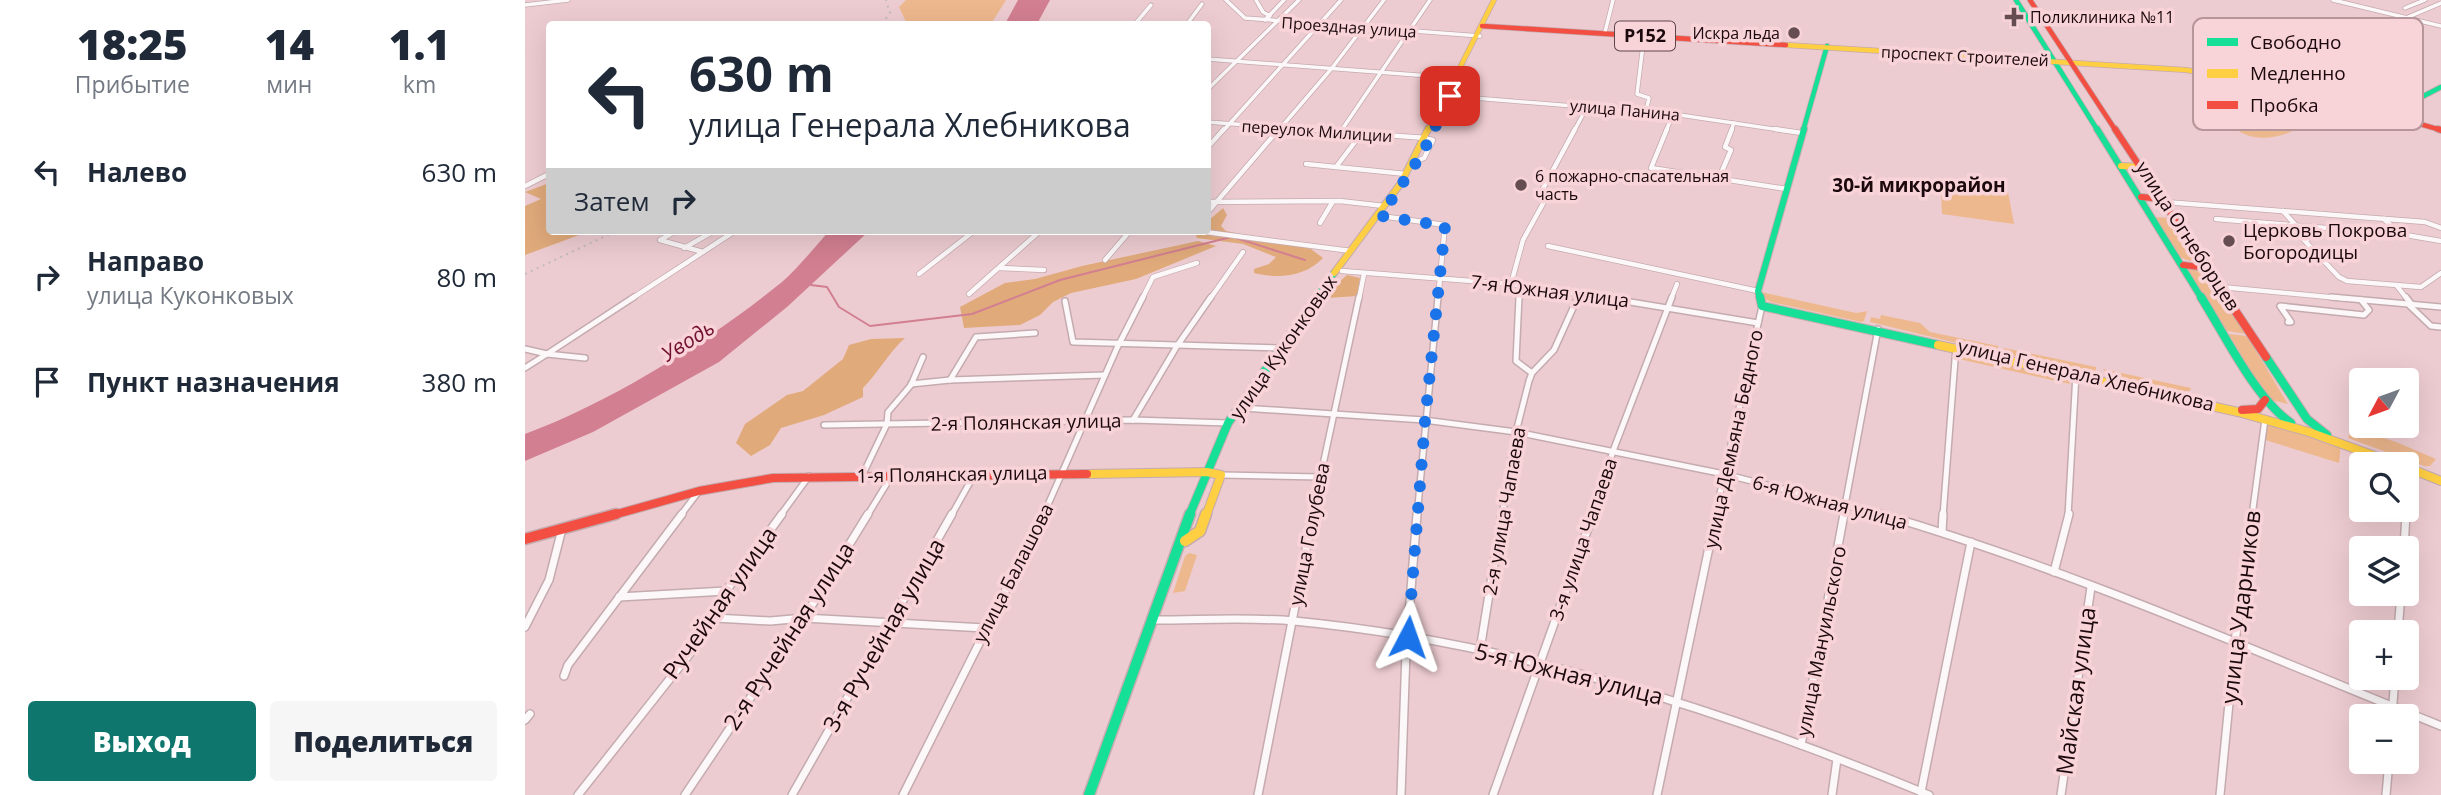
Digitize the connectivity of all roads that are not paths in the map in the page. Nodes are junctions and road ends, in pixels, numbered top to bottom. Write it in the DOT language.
graph roads {
  1 [pos="568,0"];
  2 [pos="1226,0"];
  3 [pos="1256,0"];
  4 [pos="1284,0"];
  5 [pos="1299,0"];
  6 [pos="1341,0"];
  7 [pos="1384,0"];
  8 [pos="1430,0"];
  9 [pos="1496,0"];
  10 [pos="1613,0"];
  11 [pos="2016,0"];
  12 [pos="2030,0"];
  13 [pos="2333,0"];
  14 [pos="2425,0"];
  15 [pos="2441,3"];
  16 [pos="1202,4"];
  17 [pos="525,5"];
  18 [pos="1151,5"];
  19 [pos="2405,8"];
  20 [pos="1269,16"];
  21 [pos="2027,18"];
  22 [pos="2406,18"];
  23 [pos="2043,19"];
  24 [pos="1265,20"];
  25 [pos="1138,21"];
  26 [pos="1190,21"];
  27 [pos="1279,22"];
  28 [pos="2423,22"];
  29 [pos="1320,24"];
  30 [pos="1484,25"];
  31 [pos="2441,26"];
  32 [pos="1364,28"];
  33 [pos="1407,31"];
  34 [pos="1605,33"];
  35 [pos="1638,35"];
  36 [pos="1478,36"];
  37 [pos="1827,47"];
  38 [pos="1211,59"];
  39 [pos="1238,61"];
  40 [pos="2055,61"];
  41 [pos="2073,62"];
  42 [pos="1285,65"];
  43 [pos="1332,68"];
  44 [pos="1381,72"];
  45 [pos="2193,73"];
  46 [pos="1456,78"];
  47 [pos="1211,86"];
  48 [pos="2441,87"];
  49 [pos="1448,96"];
  50 [pos="2423,96"];
  51 [pos="1587,107"];
  52 [pos="1646,111"];
  53 [pos="1673,114"];
  54 [pos="1211,122"];
  55 [pos="1734,122"];
  56 [pos="1231,124"];
  57 [pos="2423,124"];
  58 [pos="1283,128"];
  59 [pos="2441,129"];
  60 [pos="1340,133"];
  61 [pos="1361,134"];
  62 [pos="1802,134"];
  63 [pos="1427,139"];
  64 [pos="1211,144"];
  65 [pos="1306,164"];
  66 [pos="2121,166"];
  67 [pos="1336,167"];
  68 [pos="2143,167"];
  69 [pos="1406,174"];
  70 [pos="546,176"];
  71 [pos="1719,178"];
  72 [pos="525,187"];
  73 [pos="1787,189"];
  74 [pos="2141,197"];
  75 [pos="2164,201"];
  76 [pos="1211,202"];
  77 [pos="1217,202"];
  78 [pos="1332,203"];
  79 [pos="1384,206"];
  80 [pos="1211,209"];
  81 [pos="2283,211"];
  82 [pos="1381,216"];
  83 [pos="2384,218"];
  84 [pos="2216,219"];
  85 [pos="1320,223"];
  86 [pos="2297,225"];
  87 [pos="1445,226"];
  88 [pos="2441,228"];
  89 [pos="1211,233"];
  90 [pos="2400,234"];
  91 [pos="669,235"];
  92 [pos="707,235"];
  93 [pos="729,235"];
  94 [pos="969,235"];
  95 [pos="1036,235"];
  96 [pos="1127,235"];
  97 [pos="2441,241"];
  98 [pos="1548,246"];
  99 [pos="684,248"];
  100 [pos="1351,251"];
  101 [pos="703,252"];
  102 [pos="1243,252"];
  103 [pos="1105,260"];
  104 [pos="1196,262"];
  105 [pos="2183,265"];
  106 [pos="999,268"];
  107 [pos="2208,268"];
  108 [pos="1044,270"];
  109 [pos="1342,271"];
  110 [pos="2441,273"];
  111 [pos="919,274"];
  112 [pos="1364,274"];
  113 [pos="1440,279"];
  114 [pos="1511,284"];
  115 [pos="1677,284"];
  116 [pos="1520,285"];
  117 [pos="2397,286"];
  118 [pos="2221,287"];
  119 [pos="1758,291"];
  120 [pos="1580,293"];
  121 [pos="969,294"];
  122 [pos="2361,300"];
  123 [pos="1065,301"];
  124 [pos="1761,305"];
  125 [pos="2411,305"];
  126 [pos="1669,307"];
  127 [pos="2441,307"];
  128 [pos="1758,323"];
  129 [pos="2288,323"];
  130 [pos="2441,327"];
  131 [pos="1878,331"];
  132 [pos="1035,333"];
  133 [pos="1073,342"];
  134 [pos="1121,343"];
  135 [pos="1177,346"];
  136 [pos="1279,348"];
  137 [pos="1956,348"];
  138 [pos="525,349"];
  139 [pos="547,354"];
  140 [pos="923,357"];
  141 [pos="585,358"];
  142 [pos="525,368"];
  143 [pos="1532,373"];
  144 [pos="1105,375"];
  145 [pos="2076,375"];
  146 [pos="950,380"];
  147 [pos="911,384"];
  148 [pos="2265,400"];
  149 [pos="1243,408"];
  150 [pos="2301,409"];
  151 [pos="2239,411"];
  152 [pos="1334,413"];
  153 [pos="2271,416"];
  154 [pos="1133,420"];
  155 [pos="2288,420"];
  156 [pos="1425,421"];
  157 [pos="1084,423"];
  158 [pos="1228,423"];
  159 [pos="887,424"];
  160 [pos="824,425"];
  161 [pos="1516,432"];
  162 [pos="2309,432"];
  163 [pos="2327,435"];
  164 [pos="1613,451"];
  165 [pos="2363,452"];
  166 [pos="2371,452"];
  167 [pos="2419,470"];
  168 [pos="1062,472"];
  169 [pos="1209,472"];
  170 [pos="975,474"];
  171 [pos="1724,474"];
  172 [pos="892,475"];
  173 [pos="1221,475"];
  174 [pos="809,476"];
  175 [pos="862,476"];
  176 [pos="1320,477"];
  177 [pos="2441,479"];
  178 [pos="699,491"];
  179 [pos="1847,505"];
  180 [pos="562,529"];
  181 [pos="1942,532"];
  182 [pos="525,539"];
  183 [pos="1185,541"];
  184 [pos="1971,542"];
  185 [pos="2053,572"];
  186 [pos="2091,587"];
  187 [pos="726,591"];
  188 [pos="619,597"];
  189 [pos="715,618"];
  190 [pos="804,618"];
  191 [pos="1154,620"];
  192 [pos="1292,621"];
  193 [pos="892,622"];
  194 [pos="525,626"];
  195 [pos="985,628"];
  196 [pos="1408,637"];
  197 [pos="2235,642"];
  198 [pos="1480,650"];
  199 [pos="1540,663"];
  200 [pos="563,676"];
  201 [pos="1677,702"];
  202 [pos="2388,704"];
  203 [pos="2419,717"];
  204 [pos="2441,726"];
  205 [pos="1801,745"];
  206 [pos="1837,759"];
  207 [pos="2388,774"];
  208 [pos="1925,793"];
  209 [pos="578,795"];
  210 [pos="685,795"];
  211 [pos="792,795"];
  212 [pos="903,795"];
  213 [pos="1089,795"];
  214 [pos="1095,795"];
  215 [pos="1258,795"];
  216 [pos="1401,795"];
  217 [pos="1493,795"];
  218 [pos="1657,795"];
  219 [pos="1832,795"];
  220 [pos="2061,795"];
  221 [pos="2220,795"];
  222 [pos="2386,795"];
  1 -- 17 [label="street"];
  2 -- 24 [label="street, Проездная улица"];
  3 -- 20 [label="street"];
  4 -- 20 [label="street"];
  5 -- 27 [label="street"];
  6 -- 29 [label="street"];
  7 -- 32 [label="street"];
  8 -- 33 [label="street"];
  9 -- 30 [label="main road, улица Куконковых"];
  10 -- 34 [label="street"];
  11 -- 21 [label="main road, улица Огнеборцев"];
  12 -- 23 [label="main road, улица Огнеборцев"];
  13 -- 22 [label="street"];
  14 -- 19 [label="street"];
  15 -- 22 [label="street"];
  16 -- 26 [label="street"];
  18 -- 25 [label="street"];
  20 -- 24 [label="street"];
  21 -- 23 [label="main road"];
  21 -- 40 [label="main road, улица Огнеборцев"];
  23 -- 41 [label="main road, улица Огнеборцев"];
  24 -- 27 [label="street, Проездная улица"];
  27 -- 29 [label="street, Проездная улица"];
  27 -- 39 [label="street"];
  28 -- 31 [label="street"];
  29 -- 32 [label="street, Проездная улица"];
  29 -- 42 [label="street"];
  30 -- 34 [label="main road, проспект Строителей / Р152"];
  30 -- 36 [label="main road, улица Куконковых"];
  32 -- 33 [label="street, Проездная улица"];
  32 -- 43 [label="street"];
  33 -- 36 [label="street, Проездная улица"];
  33 -- 44 [label="street"];
  34 -- 35 [label="main road, проспект Строителей / Р152"];
  35 -- 37 [label="main road, проспект Строителей / Р152"];
  35 -- 52 [label="street"];
  36 -- 46 [label="main road, улица Куконковых"];
  36 -- 49 [label="main road, улица Куконковых"];
  37 -- 40 [label="main road, проспект Строителей / Р152"];
  37 -- 62 [label="main road, улица Демьяна Бедного"];
  38 -- 39 [label="street"];
  39 -- 42 [label="street"];
  39 -- 47 [label="street"];
  40 -- 41 [label="main road, проспект Строителей / Р152"];
  40 -- 66 [label="main road, улица Огнеборцев"];
  41 -- 45 [label="main road, проспект Строителей / Р152"];
  41 -- 68 [label="main road, улица Огнеборцев"];
  42 -- 43 [label="street"];
  42 -- 56 [label="street"];
  43 -- 44 [label="street"];
  43 -- 58 [label="street"];
  44 -- 46 [label="street"];
  44 -- 60 [label="street"];
  46 -- 49 [label="main road, улица Куконковых"];
  48 -- 50 [label="main road"];
  49 -- 51 [label="street, улица Панина"];
  49 -- 63 [label="main road, улица Куконковых"];
  51 -- 52 [label="street, улица Панина"];
  51 -- 114 [label="street"];
  52 -- 53 [label="street, улица Панина"];
  53 -- 55 [label="street, улица Панина"];
  53 -- 71 [label="street"];
  54 -- 56 [label="street, переулок Милиции"];
  55 -- 62 [label="street, улица Панина"];
  55 -- 71 [label="street"];
  56 -- 58 [label="street, переулок Милиции"];
  56 -- 64 [label="street"];
  57 -- 59 [label="main road, проспект Строителей / Р152"];
  58 -- 60 [label="street, переулок Милиции"];
  58 -- 77 [label="street"];
  60 -- 61 [label="street, переулок Милиции"];
  61 -- 63 [label="street, переулок Милиции"];
  61 -- 67 [label="street"];
  62 -- 73 [label="main road, улица Демьяна Бедного"];
  63 -- 69 [label="main road, улица Куконковых"];
  63 -- 82 [label="main road, улица Куконковых"];
  65 -- 67 [label="street"];
  66 -- 68 [label="main road"];
  66 -- 74 [label="main road, улица Огнеборцев"];
  67 -- 69 [label="street"];
  68 -- 75 [label="main road, улица Огнеборцев"];
  69 -- 79 [label="main road, улица Куконковых"];
  70 -- 72 [label="street"];
  71 -- 73 [label="street"];
  73 -- 119 [label="main road, улица Демьяна Бедного"];
  74 -- 75 [label="main road"];
  74 -- 105 [label="main road, улица Огнеборцев"];
  75 -- 81 [label="street"];
  75 -- 107 [label="main road, улица Огнеборцев"];
  76 -- 77 [label="street"];
  77 -- 78 [label="street"];
  77 -- 80 [label="street"];
  78 -- 79 [label="street"];
  78 -- 85 [label="street"];
  79 -- 100 [label="main road, улица Куконковых"];
  81 -- 83 [label="street"];
  81 -- 86 [label="street"];
  82 -- 87 [label="street"];
  82 -- 109 [label="main road, улица Куконковых"];
  83 -- 88 [label="street"];
  83 -- 90 [label="street"];
  84 -- 86 [label="street"];
  86 -- 90 [label="street"];
  86 -- 117 [label="street"];
  87 -- 113 [label="street"];
  89 -- 100 [label="street"];
  90 -- 97 [label="street"];
  91 -- 99 [label="street"];
  92 -- 99 [label="street"];
  93 -- 101 [label="street"];
  94 -- 111 [label="street"];
  95 -- 106 [label="street"];
  96 -- 103 [label="street"];
  98 -- 119 [label="street"];
  99 -- 101 [label="street"];
  100 -- 136 [label="main road, улица Куконковых"];
  101 -- 139 [label="street"];
  102 -- 135 [label="street"];
  104 -- 134 [label="street, улица Балашова"];
  105 -- 107 [label="main road"];
  105 -- 148 [label="main road, улица Огнеборцев"];
  106 -- 108 [label="street"];
  106 -- 121 [label="street"];
  107 -- 118 [label="main road, улица Огнеборцев"];
  109 -- 112 [label="street, 7-я Южная улица"];
  109 -- 149 [label="main road, улица Куконковых"];
  110 -- 117 [label="street"];
  112 -- 113 [label="street, 7-я Южная улица"];
  112 -- 152 [label="street, улица Голубева"];
  113 -- 114 [label="street, 7-я Южная улица"];
  113 -- 156 [label="street"];
  114 -- 116 [label="street, 7-я Южная улица"];
  115 -- 126 [label="street, 3-я улица Чапаева"];
  116 -- 120 [label="street, 7-я Южная улица"];
  116 -- 143 [label="street"];
  117 -- 125 [label="street"];
  118 -- 122 [label="street"];
  118 -- 150 [label="main road, улица Огнеборцев"];
  119 -- 124 [label="main road, улица Демьяна Бедного"];
  120 -- 126 [label="street, 7-я Южная улица"];
  120 -- 143 [label="street, 2-я улица Чапаева"];
  122 -- 125 [label="street"];
  122 -- 129 [label="street"];
  123 -- 133 [label="street"];
  124 -- 128 [label="street, улица Демьяна Бедного"];
  124 -- 131 [label="main road, улица Генерала Хлебникова"];
  125 -- 127 [label="street"];
  125 -- 130 [label="street"];
  126 -- 128 [label="street, 7-я Южная улица"];
  126 -- 164 [label="street, 3-я улица Чапаева"];
  128 -- 171 [label="street, улица Демьяна Бедного"];
  131 -- 137 [label="main road, улица Генерала Хлебникова"];
  131 -- 179 [label="street, улица Мануильского"];
  132 -- 146 [label="street"];
  133 -- 134 [label="street"];
  134 -- 135 [label="street"];
  134 -- 144 [label="street, улица Балашова"];
  135 -- 136 [label="street"];
  135 -- 154 [label="street"];
  136 -- 158 [label="main road, улица Куконковых"];
  137 -- 145 [label="main road, улица Генерала Хлебникова"];
  137 -- 181 [label="street"];
  138 -- 139 [label="street"];
  139 -- 141 [label="street"];
  139 -- 142 [label="street"];
  140 -- 147 [label="street"];
  143 -- 161 [label="street, 2-я улица Чапаева"];
  144 -- 146 [label="street"];
  144 -- 157 [label="street, улица Балашова"];
  145 -- 151 [label="main road, улица Генерала Хлебникова"];
  145 -- 185 [label="street"];
  146 -- 147 [label="street"];
  147 -- 159 [label="street"];
  148 -- 151 [label="main road"];
  148 -- 153 [label="main road, улица Огнеборцев"];
  149 -- 152 [label="street, 6-я Южная улица"];
  149 -- 169 [label="main road, улица Куконковых"];
  150 -- 155 [label="main road"];
  150 -- 163 [label="main road, улица Огнеборцев"];
  151 -- 153 [label="main road"];
  152 -- 156 [label="street, 6-я Южная улица"];
  152 -- 176 [label="street, улица Голубева"];
  153 -- 155 [label="main road"];
  153 -- 162 [label="main road"];
  153 -- 197 [label="street, улица Ударников"];
  154 -- 157 [label="street, 2-я Полянская улица"];
  154 -- 158 [label="street, 2-я Полянская улица"];
  155 -- 162 [label="main road"];
  155 -- 163 [label="main road"];
  156 -- 161 [label="street, 6-я Южная улица"];
  156 -- 196 [label="street"];
  157 -- 159 [label="street, 2-я Полянская улица"];
  157 -- 168 [label="street, улица Балашова"];
  158 -- 169 [label="main road, улица Куконковых"];
  159 -- 160 [label="street, 2-я Полянская улица"];
  159 -- 175 [label="street"];
  161 -- 164 [label="street, 6-я Южная улица"];
  161 -- 198 [label="street, 2-я улица Чапаева"];
  162 -- 165 [label="main road"];
  163 -- 166 [label="main road"];
  164 -- 171 [label="street, 6-я Южная улица"];
  164 -- 199 [label="street, 3-я улица Чапаева"];
  167 -- 177 [label="main road"];
  168 -- 169 [label="main road, 1-я Полянская улица"];
  168 -- 170 [label="main road, 1-я Полянская улица"];
  168 -- 195 [label="street, улица Балашова"];
  169 -- 173 [label="main road, 1-я Полянская улица"];
  169 -- 183 [label="main road, улица Куконковых"];
  169 -- 191 [label="main road, улица Куконковых"];
  170 -- 172 [label="main road, 1-я Полянская улица"];
  170 -- 193 [label="street, 3-я Ручейная улица"];
  171 -- 179 [label="street, 6-я Южная улица"];
  171 -- 201 [label="street, улица Демьяна Бедного"];
  172 -- 175 [label="main road, 1-я Полянская улица"];
  172 -- 190 [label="street, 2-я Ручейная улица"];
  173 -- 176 [label="street"];
  173 -- 183 [label="main road"];
  174 -- 175 [label="main road, 1-я Полянская улица"];
  174 -- 178 [label="main road, 1-я Полянская улица"];
  174 -- 187 [label="street, Ручейная улица"];
  176 -- 192 [label="street, улица Голубева"];
  178 -- 180 [label="main road, 1-я Полянская улица"];
  178 -- 188 [label="street"];
  179 -- 181 [label="street, 6-я Южная улица"];
  179 -- 205 [label="street, улица Мануильского"];
  180 -- 182 [label="main road, 1-я Полянская улица"];
  180 -- 194 [label="street"];
  181 -- 184 [label="street, 6-я Южная улица"];
  183 -- 191 [label="main road, улица Куконковых"];
  184 -- 185 [label="street, 6-я Южная улица"];
  184 -- 208 [label="street"];
  185 -- 186 [label="street, 6-я Южная улица"];
  186 -- 197 [label="street, 6-я Южная улица"];
  186 -- 220 [label="street, Майская улица"];
  187 -- 188 [label="street"];
  187 -- 189 [label="street, Ручейная улица"];
  188 -- 200 [label="street"];
  189 -- 190 [label="street"];
  189 -- 209 [label="street, Ручейная улица"];
  190 -- 193 [label="street"];
  190 -- 210 [label="street, 2-я Ручейная улица"];
  191 -- 192 [label="street, 5-я Южная улица"];
  191 -- 213 [label="main road, улица Куконковых"];
  191 -- 214 [label="main road, улица Куконковых"];
  192 -- 196 [label="street, 5-я Южная улица"];
  192 -- 215 [label="street, улица Голубева"];
  193 -- 195 [label="street"];
  193 -- 211 [label="street, 3-я Ручейная улица"];
  195 -- 212 [label="street, улица Балашова"];
  196 -- 198 [label="street, 5-я Южная улица"];
  196 -- 216 [label="street"];
  197 -- 202 [label="street, 6-я Южная улица"];
  197 -- 221 [label="street, улица Ударников"];
  198 -- 199 [label="street, 5-я Южная улица"];
  199 -- 201 [label="street, 5-я Южная улица"];
  199 -- 217 [label="street, 3-я улица Чапаева"];
  201 -- 205 [label="street, 5-я Южная улица"];
  201 -- 218 [label="street, улица Демьяна Бедного"];
  203 -- 204 [label="street, 6-я Южная улица"];
  205 -- 206 [label="street, 5-я Южная улица"];
  206 -- 208 [label="street, 5-я Южная улица"];
  206 -- 219 [label="street"];
  207 -- 222 [label="street"];
}
